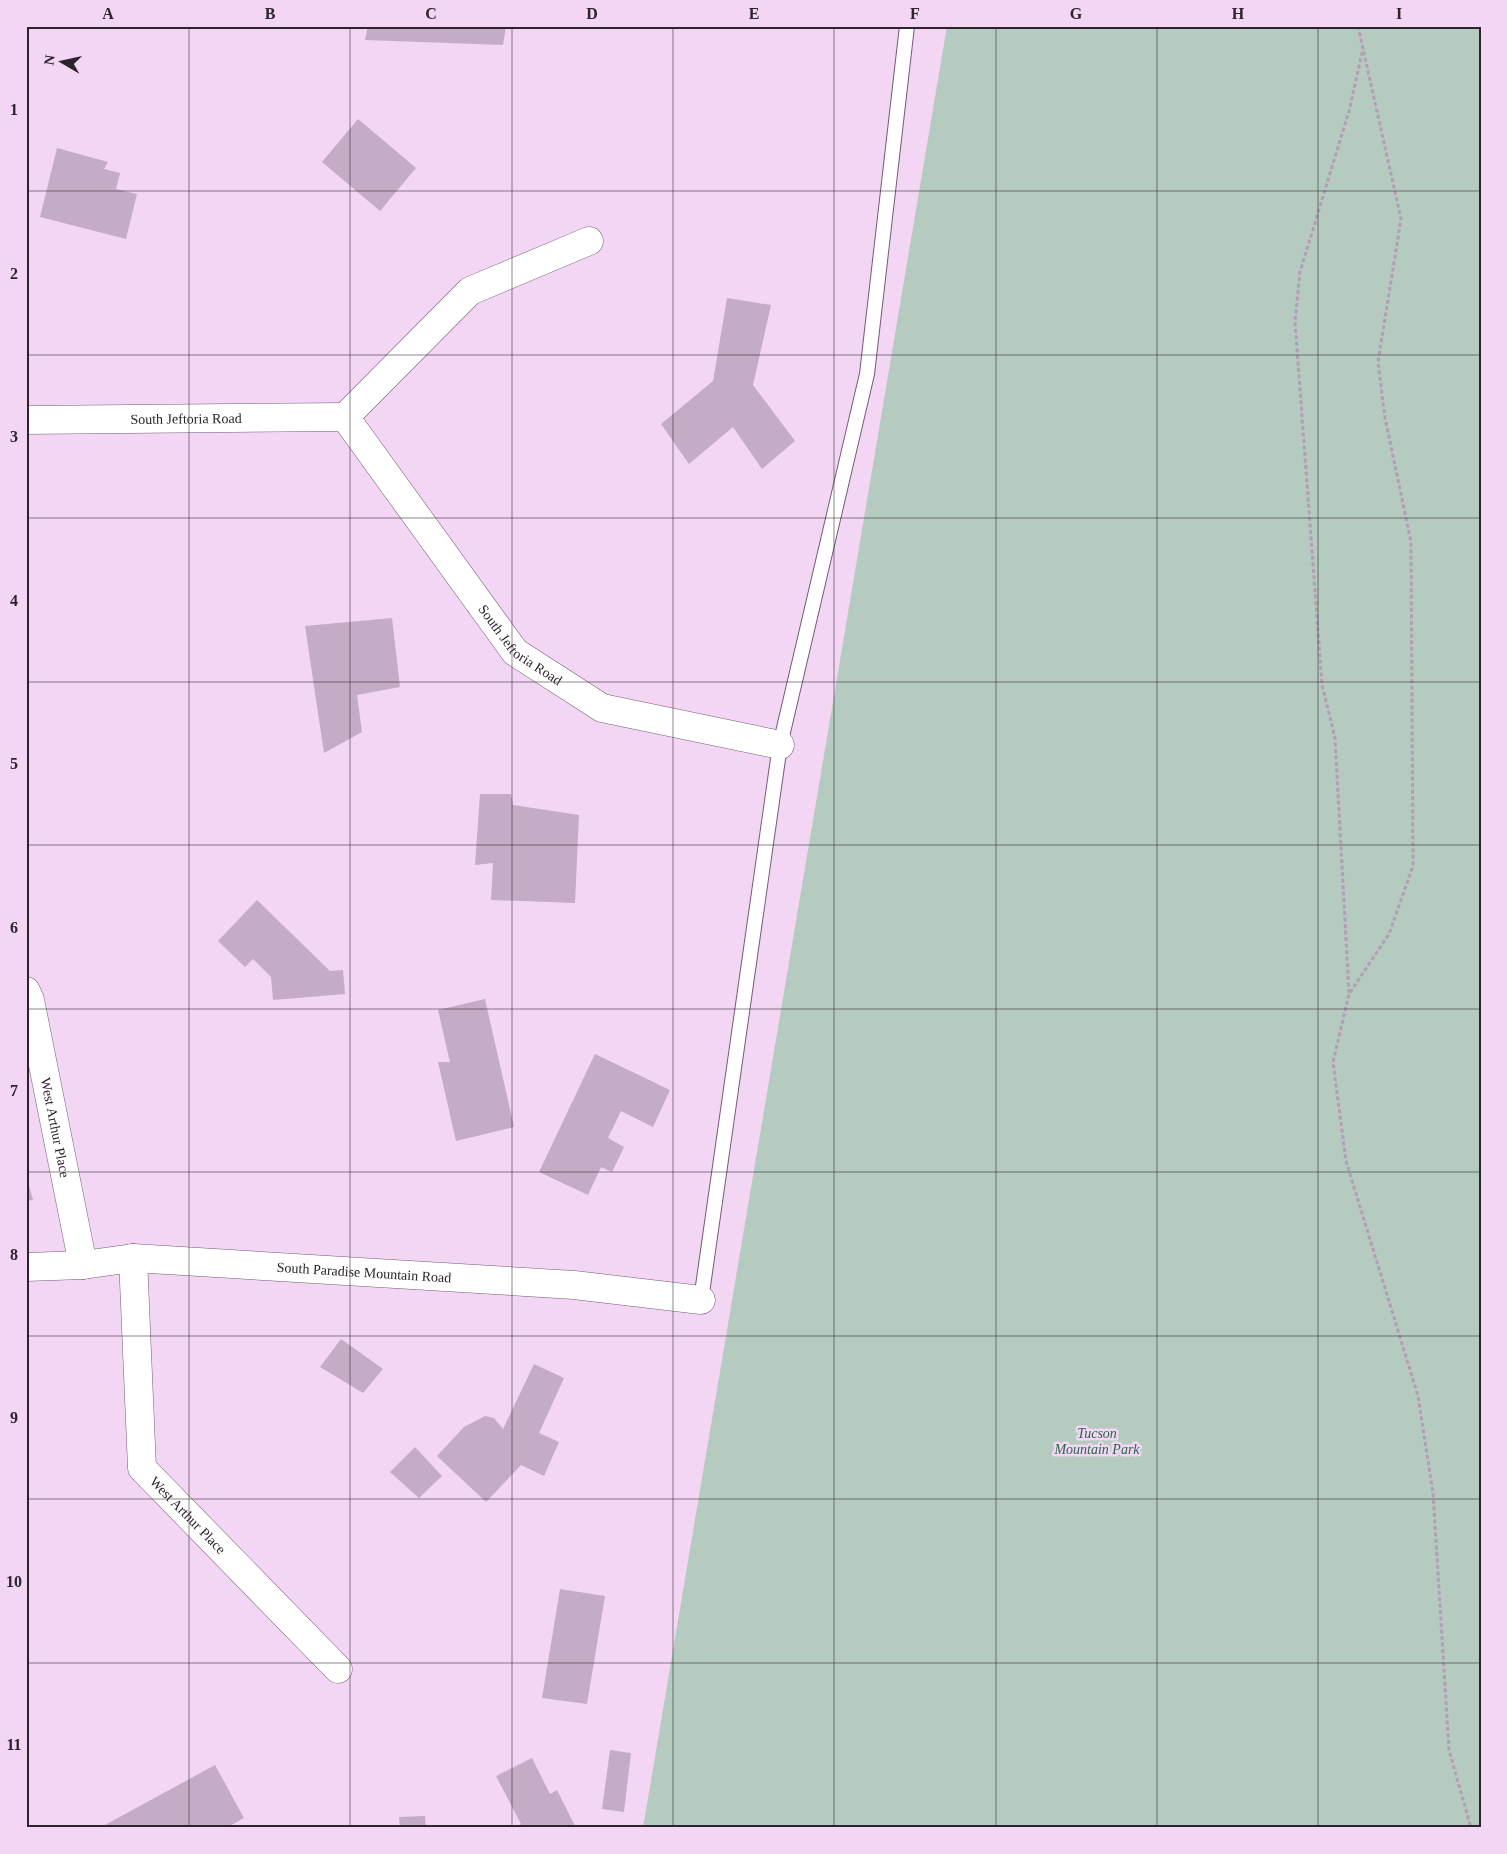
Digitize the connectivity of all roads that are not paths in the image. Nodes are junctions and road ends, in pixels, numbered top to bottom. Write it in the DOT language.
graph roads {
  1 [pos="907,26"];
  2 [pos="590,241"];
  3 [pos="345,417"];
  4 [pos="26,420"];
  5 [pos="780,745"];
  6 [pos="26,991"];
  7 [pos="32,1035"];
  8 [pos="133,1258"];
  9 [pos="83,1265"];
  10 [pos="26,1267"];
  11 [pos="701,1300"];
  12 [pos="338,1669"];
  1 -- 5 [label="lane"];
  2 -- 3 [label="street"];
  3 -- 4 [label="street, South Jeftoria Road"];
  3 -- 5 [label="street, South Jeftoria Road"];
  5 -- 11 [label="lane"];
  6 -- 7 [label="street, West Arthur Place"];
  7 -- 9 [label="street, West Arthur Place"];
  8 -- 9 [label="street, South Paradise Mountain Road"];
  8 -- 11 [label="street, South Paradise Mountain Road"];
  8 -- 12 [label="street, West Arthur Place"];
  9 -- 10 [label="street, South Paradise Mountain Road"];
}
